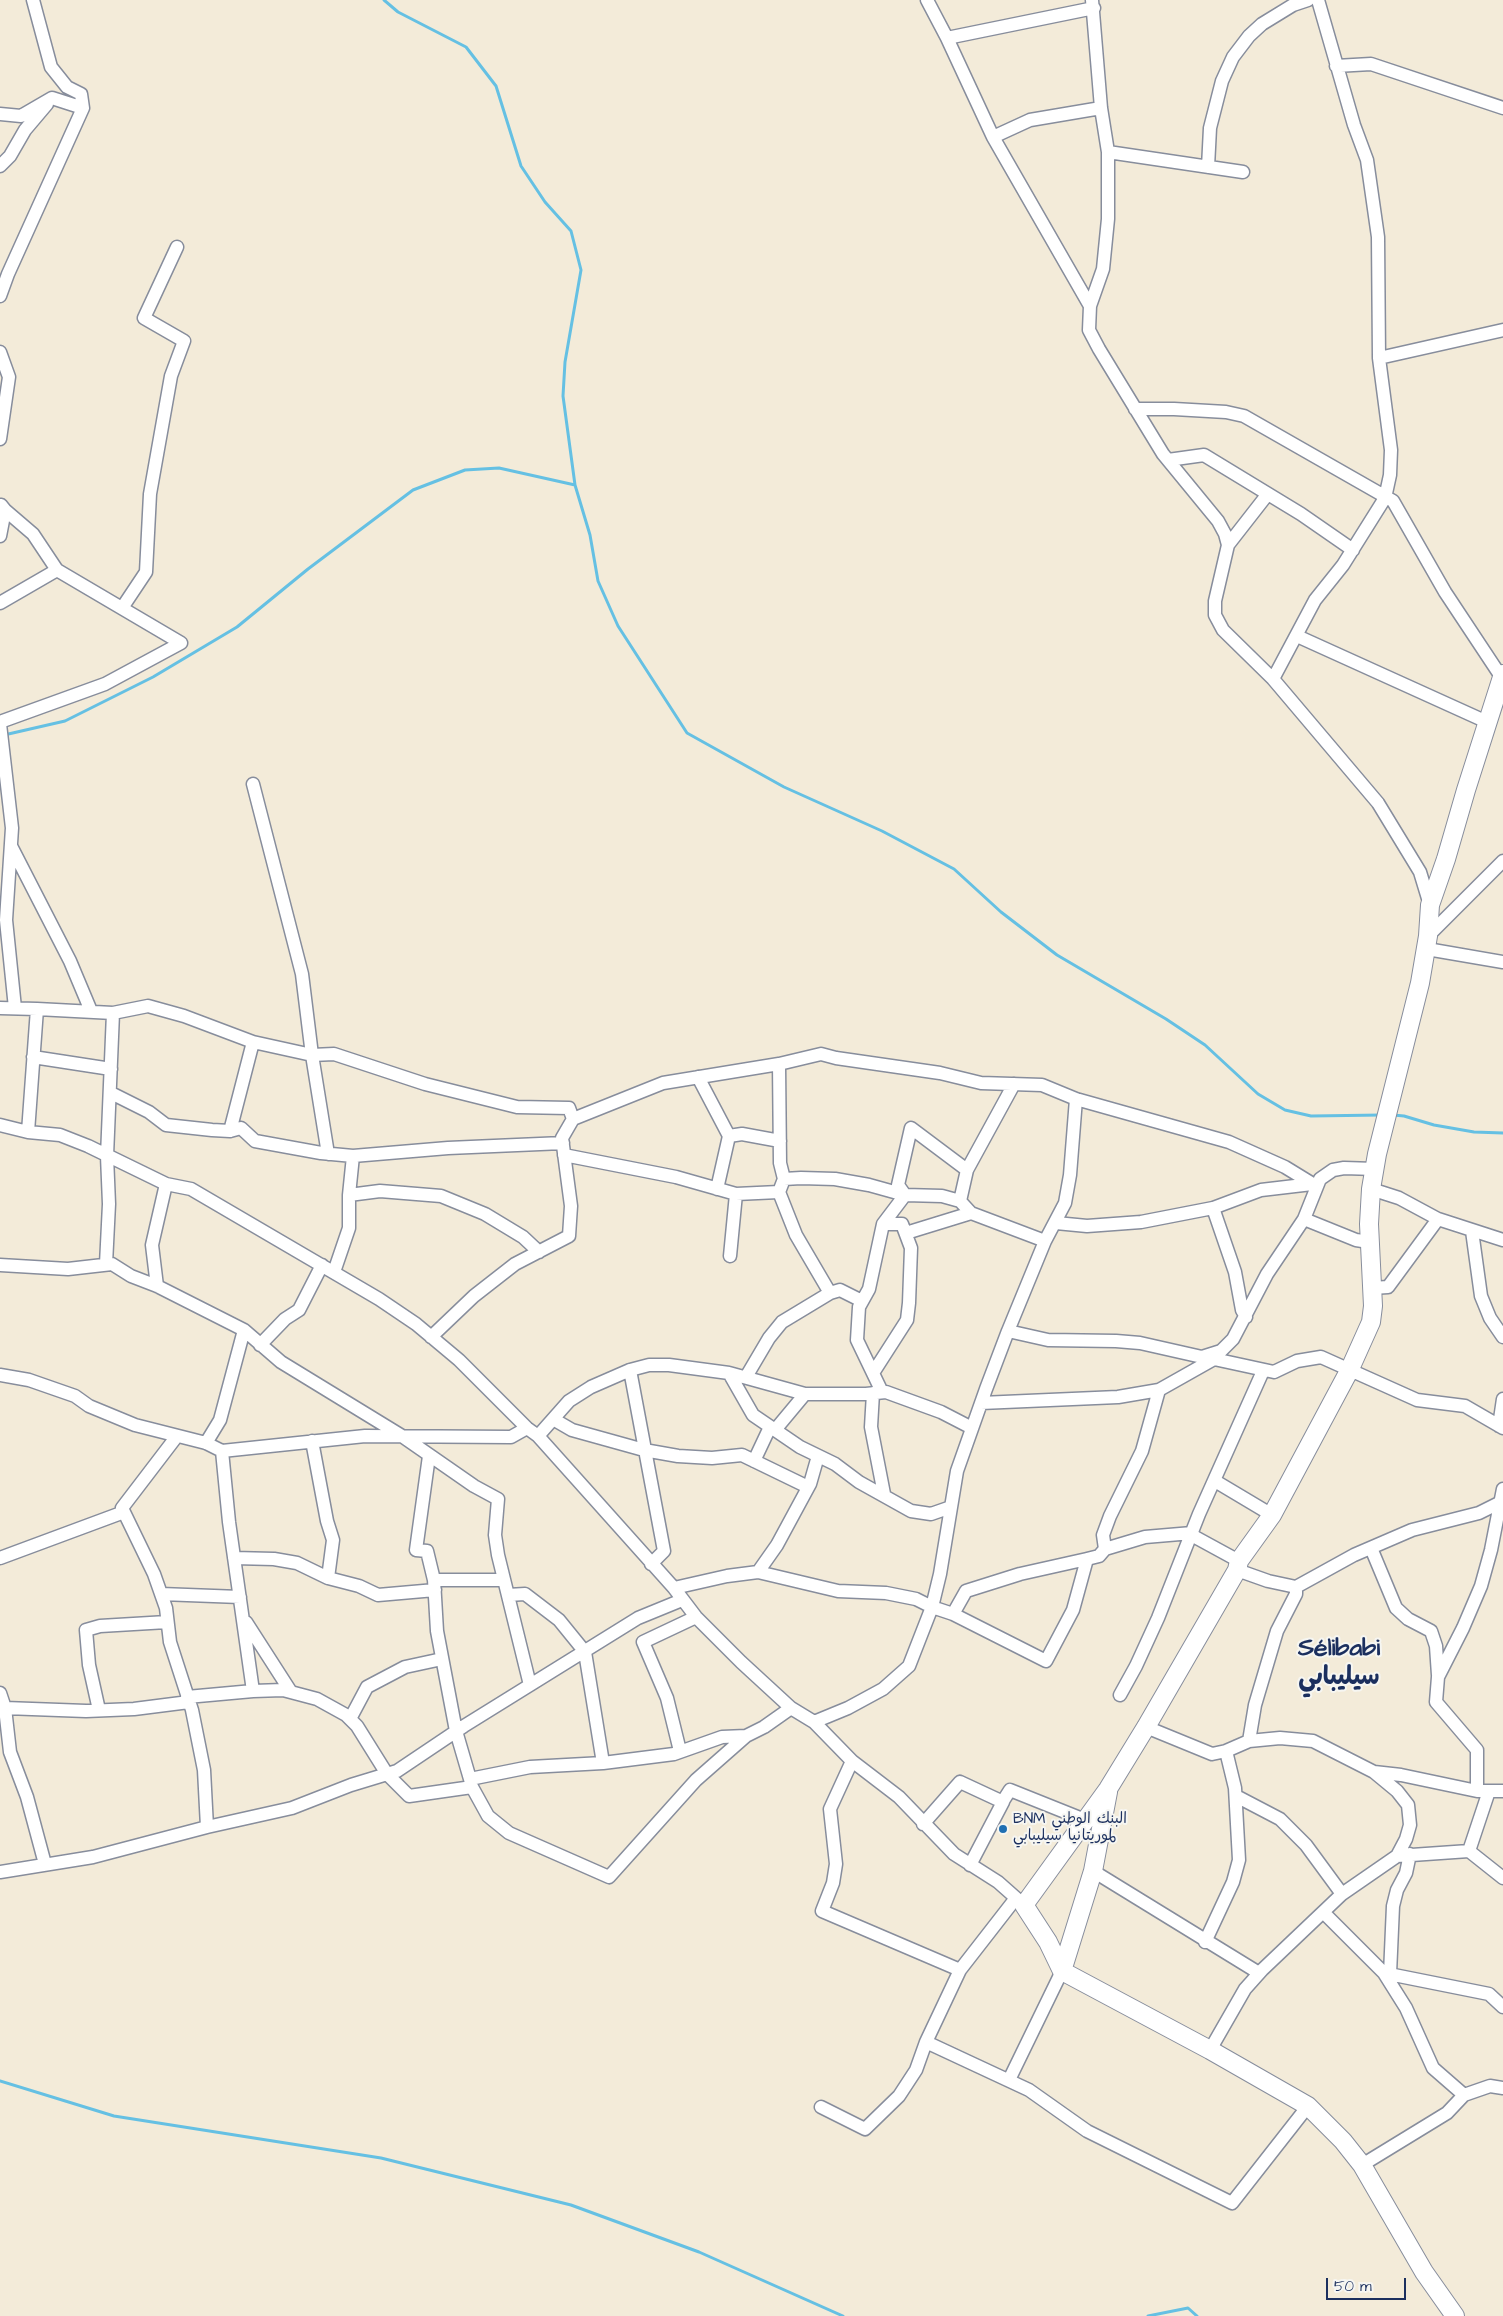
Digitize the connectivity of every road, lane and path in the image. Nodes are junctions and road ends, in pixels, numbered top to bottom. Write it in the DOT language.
graph roads {
  1 [pos="33,0"];
  2 [pos="926,0"];
  3 [pos="1308,0"];
  4 [pos="1318,0"];
  5 [pos="1328,0"];
  6 [pos="1093,4"];
  7 [pos="1321,15"];
  8 [pos="947,38"];
  9 [pos="1336,66"];
  10 [pos="52,98"];
  11 [pos="83,108"];
  12 [pos="1101,108"];
  13 [pos="1503,108"];
  14 [pos="0,114"];
  15 [pos="993,137"];
  16 [pos="1108,152"];
  17 [pos="0,166"];
  18 [pos="1208,167"];
  19 [pos="1243,172"];
  20 [pos="177,247"];
  21 [pos="0,296"];
  22 [pos="1090,306"];
  23 [pos="1503,330"];
  24 [pos="0,352"];
  25 [pos="1379,358"];
  26 [pos="1135,409"];
  27 [pos="0,438"];
  28 [pos="1168,460"];
  29 [pos="1268,495"];
  30 [pos="1385,498"];
  31 [pos="2,507"];
  32 [pos="0,536"];
  33 [pos="1228,545"];
  34 [pos="1352,550"];
  35 [pos="57,570"];
  36 [pos="0,604"];
  37 [pos="122,608"];
  38 [pos="1297,636"];
  39 [pos="1502,676"];
  40 [pos="1272,679"];
  41 [pos="1487,722"];
  42 [pos="0,727"];
  43 [pos="253,784"];
  44 [pos="11,846"];
  45 [pos="1503,861"];
  46 [pos="1430,905"];
  47 [pos="1428,942"];
  48 [pos="1503,962"];
  49 [pos="0,1008"];
  50 [pos="14,1008"];
  51 [pos="37,1009"];
  52 [pos="91,1011"];
  53 [pos="113,1013"];
  54 [pos="253,1042"];
  55 [pos="312,1055"];
  56 [pos="33,1057"];
  57 [pos="779,1064"];
  58 [pos="111,1069"];
  59 [pos="698,1077"];
  60 [pos="1014,1084"];
  61 [pos="111,1093"];
  62 [pos="1076,1099"];
  63 [pos="574,1119"];
  64 [pos="0,1125"];
  65 [pos="230,1131"];
  66 [pos="28,1132"];
  67 [pos="729,1136"];
  68 [pos="780,1141"];
  69 [pos="564,1149"];
  70 [pos="328,1154"];
  71 [pos="107,1156"];
  72 [pos="353,1156"];
  73 [pos="967,1170"];
  74 [pos="1375,1170"];
  75 [pos="784,1179"];
  76 [pos="166,1184"];
  77 [pos="1314,1185"];
  78 [pos="717,1189"];
  79 [pos="1372,1189"];
  80 [pos="779,1192"];
  81 [pos="736,1194"];
  82 [pos="349,1195"];
  83 [pos="905,1195"];
  84 [pos="960,1201"];
  85 [pos="1213,1208"];
  86 [pos="971,1213"];
  87 [pos="1304,1219"];
  88 [pos="1438,1219"];
  89 [pos="1056,1223"];
  90 [pos="883,1224"];
  91 [pos="1472,1232"];
  92 [pos="906,1233"];
  93 [pos="1503,1240"];
  94 [pos="1045,1242"];
  95 [pos="1369,1242"];
  96 [pos="539,1252"];
  97 [pos="730,1256"];
  98 [pos="106,1264"];
  99 [pos="0,1265"];
  100 [pos="322,1265"];
  101 [pos="334,1272"];
  102 [pos="157,1286"];
  103 [pos="1372,1288"];
  104 [pos="830,1293"];
  105 [pos="862,1301"];
  106 [pos="1246,1317"];
  107 [pos="244,1330"];
  108 [pos="1008,1332"];
  109 [pos="430,1337"];
  110 [pos="1503,1337"];
  111 [pos="1233,1339"];
  112 [pos="260,1345"];
  113 [pos="1202,1361"];
  114 [pos="1232,1362"];
  115 [pos="630,1370"];
  116 [pos="1262,1371"];
  117 [pos="1348,1371"];
  118 [pos="729,1373"];
  119 [pos="873,1373"];
  120 [pos="0,1375"];
  121 [pos="746,1377"];
  122 [pos="1159,1390"];
  123 [pos="878,1393"];
  124 [pos="805,1394"];
  125 [pos="1503,1399"];
  126 [pos="981,1403"];
  127 [pos="553,1419"];
  128 [pos="1501,1427"];
  129 [pos="772,1428"];
  130 [pos="972,1428"];
  131 [pos="533,1432"];
  132 [pos="177,1436"];
  133 [pos="402,1436"];
  134 [pos="312,1441"];
  135 [pos="206,1443"];
  136 [pos="644,1450"];
  137 [pos="222,1451"];
  138 [pos="429,1456"];
  139 [pos="818,1456"];
  140 [pos="754,1460"];
  141 [pos="1215,1481"];
  142 [pos="808,1487"];
  143 [pos="1503,1489"];
  144 [pos="884,1494"];
  145 [pos="1502,1501"];
  146 [pos="951,1507"];
  147 [pos="124,1512"];
  148 [pos="1272,1515"];
  149 [pos="1192,1533"];
  150 [pos="1371,1548"];
  151 [pos="1105,1549"];
  152 [pos="0,1558"];
  153 [pos="234,1558"];
  154 [pos="1087,1559"];
  155 [pos="651,1564"];
  156 [pos="1238,1565"];
  157 [pos="758,1572"];
  158 [pos="328,1578"];
  159 [pos="504,1580"];
  160 [pos="434,1585"];
  161 [pos="1296,1587"];
  162 [pos="674,1588"];
  163 [pos="161,1594"];
  164 [pos="508,1595"];
  165 [pos="240,1597"];
  166 [pos="682,1600"];
  167 [pos="932,1607"];
  168 [pos="953,1614"];
  169 [pos="696,1617"];
  170 [pos="243,1618"];
  171 [pos="167,1622"];
  172 [pos="585,1652"];
  173 [pos="442,1659"];
  174 [pos="1438,1676"];
  175 [pos="530,1685"];
  176 [pos="253,1691"];
  177 [pos="291,1692"];
  178 [pos="0,1693"];
  179 [pos="1120,1694"];
  180 [pos="188,1699"];
  181 [pos="5,1708"];
  182 [pos="791,1708"];
  183 [pos="99,1710"];
  184 [pos="350,1719"];
  185 [pos="814,1722"];
  186 [pos="1146,1727"];
  187 [pos="456,1731"];
  188 [pos="746,1736"];
  189 [pos="1249,1741"];
  190 [pos="680,1751"];
  191 [pos="1226,1751"];
  192 [pos="852,1761"];
  193 [pos="602,1763"];
  194 [pos="1374,1772"];
  195 [pos="387,1774"];
  196 [pos="471,1783"];
  197 [pos="1108,1790"];
  198 [pos="1483,1791"];
  199 [pos="1503,1791"];
  200 [pos="1236,1796"];
  201 [pos="1003,1801"];
  202 [pos="1085,1820"];
  203 [pos="923,1824"];
  204 [pos="207,1827"];
  205 [pos="1470,1851"];
  206 [pos="1410,1854"];
  207 [pos="1397,1856"];
  208 [pos="45,1864"];
  209 [pos="970,1865"];
  210 [pos="1093,1871"];
  211 [pos="0,1872"];
  212 [pos="1503,1878"];
  213 [pos="1342,1894"];
  214 [pos="1020,1902"];
  215 [pos="1324,1913"];
  216 [pos="1205,1942"];
  217 [pos="960,1970"];
  218 [pos="1062,1971"];
  219 [pos="1259,1973"];
  220 [pos="1387,1973"];
  221 [pos="1503,2007"];
  222 [pos="926,2042"];
  223 [pos="1210,2050"];
  224 [pos="1009,2080"];
  225 [pos="1503,2088"];
  226 [pos="1464,2095"];
  227 [pos="1308,2106"];
  228 [pos="821,2107"];
  229 [pos="1362,2165"];
  230 [pos="1454,2316"];
  1 -- 11 [label="street"];
  2 -- 8 [label="street"];
  3 -- 18 [label="street"];
  4 -- 7 [label="street"];
  5 -- 7 [label="street"];
  6 -- 8 [label="street"];
  6 -- 12 [label="street"];
  7 -- 9 [label="street"];
  8 -- 15 [label="street"];
  9 -- 13 [label="street"];
  9 -- 25 [label="street"];
  10 -- 11 [label="street"];
  10 -- 14 [label="street"];
  10 -- 17 [label="street"];
  11 -- 21 [label="street"];
  12 -- 15 [label="street"];
  12 -- 16 [label="street"];
  15 -- 22 [label="street"];
  16 -- 18 [label="street"];
  16 -- 22 [label="street"];
  18 -- 19 [label="street"];
  20 -- 37 [label="street"];
  22 -- 26 [label="street"];
  23 -- 25 [label="street"];
  24 -- 27 [label="street"];
  25 -- 30 [label="street"];
  26 -- 28 [label="street"];
  26 -- 30 [label="street"];
  28 -- 29 [label="street"];
  28 -- 33 [label="street"];
  29 -- 33 [label="street"];
  29 -- 34 [label="street"];
  30 -- 34 [label="street"];
  30 -- 39 [label="street"];
  31 -- 32 [label="street"];
  31 -- 35 [label="street"];
  33 -- 40 [label="street"];
  34 -- 38 [label="street"];
  35 -- 36 [label="street"];
  35 -- 37 [label="street"];
  37 -- 42 [label="street"];
  38 -- 40 [label="street"];
  38 -- 41 [label="street"];
  39 -- 41 [label="street"];
  40 -- 46 [label="street"];
  41 -- 46 [label="street"];
  42 -- 44 [label="street"];
  43 -- 55 [label="street"];
  44 -- 50 [label="street"];
  44 -- 52 [label="street"];
  45 -- 47 [label="street"];
  46 -- 47 [label="street"];
  47 -- 48 [label="street"];
  47 -- 74 [label="street"];
  49 -- 50 [label="street"];
  50 -- 51 [label="street"];
  51 -- 52 [label="street"];
  51 -- 56 [label="street"];
  52 -- 53 [label="street"];
  53 -- 54 [label="street"];
  53 -- 58 [label="street"];
  54 -- 55 [label="street"];
  54 -- 65 [label="street"];
  55 -- 63 [label="street"];
  55 -- 70 [label="street"];
  56 -- 58 [label="street"];
  56 -- 66 [label="street"];
  57 -- 59 [label="street"];
  57 -- 60 [label="street"];
  57 -- 68 [label="street"];
  58 -- 61 [label="street"];
  59 -- 63 [label="street"];
  59 -- 67 [label="street"];
  60 -- 62 [label="street"];
  60 -- 73 [label="street"];
  61 -- 65 [label="street"];
  61 -- 71 [label="street"];
  62 -- 77 [label="street"];
  62 -- 89 [label="street"];
  63 -- 69 [label="street"];
  64 -- 66 [label="street"];
  65 -- 70 [label="street"];
  66 -- 71 [label="street"];
  67 -- 68 [label="street"];
  67 -- 78 [label="street"];
  68 -- 75 [label="street"];
  69 -- 72 [label="street"];
  69 -- 78 [label="street"];
  69 -- 96 [label="street"];
  70 -- 72 [label="street"];
  71 -- 76 [label="street"];
  71 -- 98 [label="street"];
  72 -- 82 [label="street"];
  73 -- 83 [label="street"];
  73 -- 84 [label="street"];
  74 -- 77 [label="street"];
  74 -- 79 [label="street"];
  75 -- 80 [label="street"];
  75 -- 83 [label="street"];
  76 -- 100 [label="street"];
  76 -- 102 [label="street"];
  77 -- 85 [label="street"];
  77 -- 87 [label="street"];
  78 -- 81 [label="street"];
  79 -- 88 [label="street"];
  79 -- 95 [label="street"];
  80 -- 81 [label="street"];
  80 -- 104 [label="street"];
  81 -- 97 [label="street"];
  82 -- 96 [label="street"];
  82 -- 101 [label="street"];
  83 -- 84 [label="street"];
  83 -- 90 [label="street"];
  84 -- 86 [label="street"];
  85 -- 89 [label="street"];
  85 -- 106 [label="street"];
  86 -- 92 [label="street"];
  86 -- 94 [label="street"];
  87 -- 95 [label="street"];
  87 -- 106 [label="street"];
  88 -- 91 [label="street"];
  88 -- 103 [label="street"];
  89 -- 94 [label="street"];
  90 -- 92 [label="street"];
  90 -- 105 [label="street"];
  91 -- 93 [label="street"];
  91 -- 110 [label="street"];
  92 -- 119 [label="street"];
  94 -- 108 [label="street"];
  95 -- 103 [label="street"];
  96 -- 109 [label="street"];
  98 -- 99 [label="street"];
  98 -- 102 [label="street"];
  100 -- 101 [label="street"];
  100 -- 112 [label="street"];
  101 -- 109 [label="street"];
  102 -- 107 [label="street"];
  103 -- 117 [label="street"];
  104 -- 105 [label="street"];
  104 -- 121 [label="street"];
  105 -- 119 [label="street"];
  106 -- 111 [label="street"];
  107 -- 112 [label="street"];
  107 -- 135 [label="street"];
  108 -- 113 [label="street"];
  108 -- 126 [label="street"];
  109 -- 131 [label="street"];
  111 -- 113 [label="street"];
  111 -- 114 [label="street"];
  112 -- 133 [label="street"];
  113 -- 114 [label="street"];
  113 -- 122 [label="street"];
  114 -- 116 [label="street"];
  115 -- 118 [label="street"];
  115 -- 127 [label="street"];
  115 -- 136 [label="street"];
  116 -- 117 [label="street"];
  116 -- 141 [label="street"];
  117 -- 128 [label="street"];
  117 -- 148 [label="street"];
  118 -- 121 [label="street"];
  118 -- 129 [label="street"];
  119 -- 123 [label="street"];
  120 -- 132 [label="street"];
  121 -- 124 [label="street"];
  122 -- 126 [label="street"];
  122 -- 151 [label="street"];
  123 -- 124 [label="street"];
  123 -- 130 [label="street"];
  123 -- 144 [label="street"];
  124 -- 129 [label="street"];
  125 -- 128 [label="street"];
  126 -- 130 [label="street"];
  127 -- 131 [label="street"];
  127 -- 136 [label="street"];
  129 -- 139 [label="street"];
  129 -- 140 [label="street"];
  130 -- 146 [label="street"];
  131 -- 133 [label="street"];
  131 -- 155 [label="street"];
  132 -- 135 [label="street"];
  132 -- 147 [label="street"];
  133 -- 134 [label="street"];
  133 -- 138 [label="street"];
  134 -- 137 [label="street"];
  134 -- 158 [label="street"];
  135 -- 137 [label="street"];
  136 -- 140 [label="street"];
  136 -- 155 [label="street"];
  137 -- 153 [label="street"];
  138 -- 159 [label="street"];
  138 -- 160 [label="street"];
  139 -- 142 [label="street"];
  139 -- 144 [label="street"];
  140 -- 142 [label="street"];
  141 -- 148 [label="street"];
  141 -- 149 [label="street"];
  142 -- 157 [label="street"];
  143 -- 145 [label="street"];
  144 -- 146 [label="street"];
  145 -- 150 [label="street"];
  145 -- 174 [label="street"];
  146 -- 167 [label="street"];
  147 -- 152 [label="street"];
  147 -- 163 [label="street"];
  148 -- 156 [label="street"];
  149 -- 151 [label="street"];
  149 -- 156 [label="street"];
  149 -- 179 [label="street"];
  150 -- 161 [label="street"];
  150 -- 174 [label="street"];
  151 -- 154 [label="street"];
  153 -- 158 [label="street"];
  153 -- 165 [label="street"];
  154 -- 168 [label="street"];
  154 -- 168 [label="street"];
  155 -- 162 [label="street"];
  156 -- 161 [label="street"];
  156 -- 186 [label="street"];
  157 -- 162 [label="street"];
  157 -- 167 [label="street"];
  158 -- 160 [label="street"];
  159 -- 160 [label="street"];
  159 -- 164 [label="street"];
  160 -- 173 [label="street"];
  161 -- 189 [label="street"];
  162 -- 166 [label="street"];
  163 -- 165 [label="street"];
  163 -- 171 [label="street"];
  164 -- 172 [label="street"];
  164 -- 175 [label="street"];
  165 -- 170 [label="street"];
  166 -- 169 [label="street"];
  166 -- 172 [label="street"];
  167 -- 168 [label="street"];
  167 -- 185 [label="street"];
  169 -- 182 [label="street"];
  169 -- 190 [label="street"];
  170 -- 176 [label="street"];
  170 -- 177 [label="street"];
  171 -- 180 [label="street"];
  171 -- 183 [label="street"];
  172 -- 175 [label="street"];
  172 -- 193 [label="street"];
  173 -- 184 [label="street"];
  173 -- 187 [label="street"];
  174 -- 198 [label="street"];
  175 -- 187 [label="street"];
  176 -- 177 [label="street"];
  176 -- 180 [label="street"];
  177 -- 184 [label="street"];
  178 -- 181 [label="street"];
  180 -- 183 [label="street"];
  180 -- 204 [label="street"];
  181 -- 183 [label="street"];
  181 -- 208 [label="street"];
  182 -- 185 [label="street"];
  182 -- 188 [label="street"];
  184 -- 195 [label="street"];
  185 -- 192 [label="street"];
  186 -- 191 [label="street"];
  186 -- 197 [label="street"];
  187 -- 195 [label="street"];
  187 -- 196 [label="street"];
  188 -- 190 [label="street"];
  188 -- 196 [label="street"];
  189 -- 191 [label="street"];
  189 -- 194 [label="street"];
  190 -- 193 [label="street"];
  191 -- 200 [label="street"];
  192 -- 203 [label="street"];
  192 -- 217 [label="street"];
  193 -- 196 [label="street"];
  194 -- 198 [label="street"];
  194 -- 207 [label="street"];
  195 -- 196 [label="street"];
  195 -- 204 [label="street"];
  197 -- 202 [label="street"];
  197 -- 210 [label="street"];
  198 -- 199 [label="street"];
  198 -- 205 [label="street"];
  200 -- 213 [label="street"];
  200 -- 216 [label="street"];
  201 -- 202 [label="street"];
  201 -- 203 [label="street"];
  201 -- 209 [label="street"];
  202 -- 214 [label="street"];
  203 -- 209 [label="street"];
  204 -- 208 [label="street"];
  205 -- 206 [label="street"];
  205 -- 212 [label="street"];
  206 -- 207 [label="street"];
  206 -- 220 [label="street"];
  207 -- 213 [label="street"];
  208 -- 211 [label="street"];
  209 -- 214 [label="street"];
  210 -- 216 [label="street"];
  210 -- 218 [label="street"];
  213 -- 215 [label="street"];
  214 -- 217 [label="street"];
  214 -- 218 [label="street"];
  215 -- 219 [label="street"];
  215 -- 220 [label="street"];
  216 -- 219 [label="street"];
  217 -- 222 [label="street"];
  218 -- 223 [label="street"];
  218 -- 224 [label="street"];
  219 -- 223 [label="street"];
  220 -- 221 [label="street"];
  220 -- 226 [label="street"];
  222 -- 224 [label="street"];
  222 -- 228 [label="street"];
  223 -- 227 [label="street"];
  224 -- 227 [label="street"];
  225 -- 226 [label="street"];
  226 -- 229 [label="street"];
  227 -- 229 [label="street"];
  229 -- 230 [label="street"];
}
